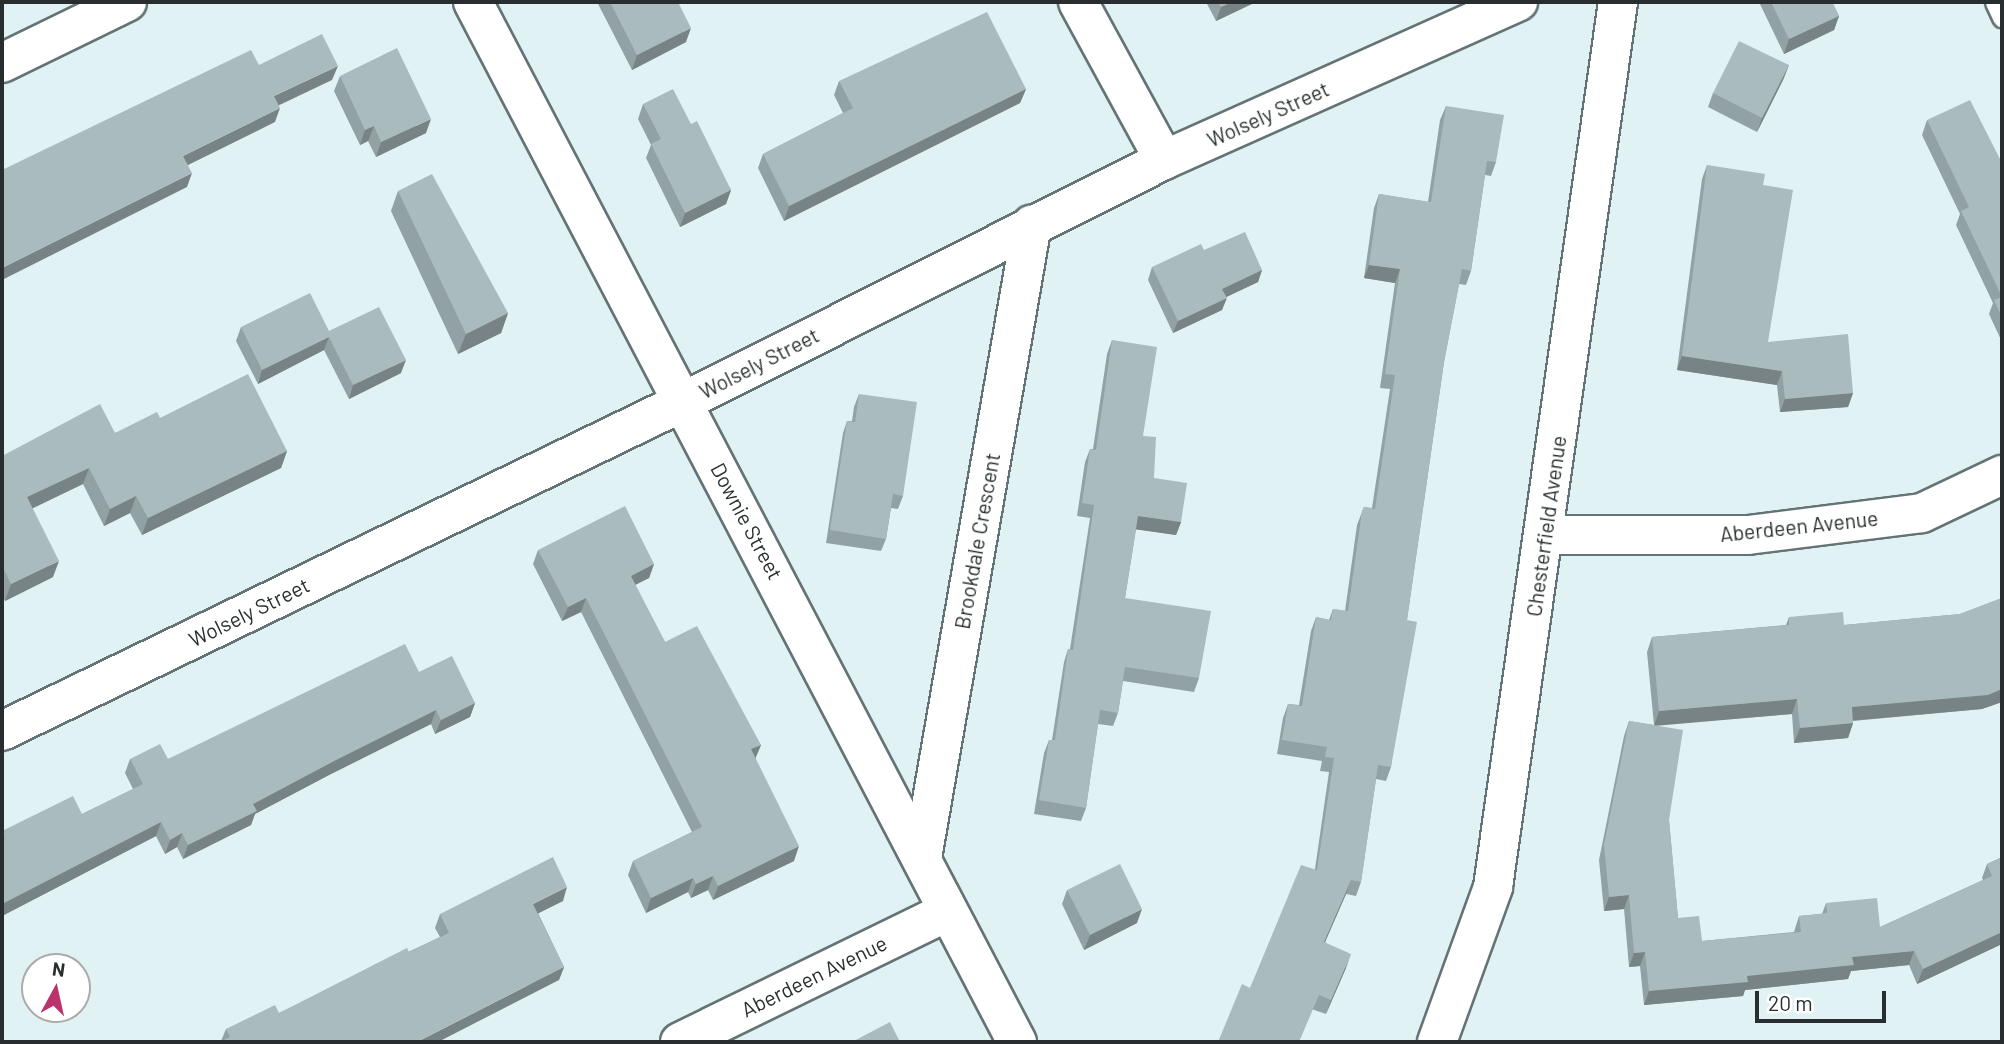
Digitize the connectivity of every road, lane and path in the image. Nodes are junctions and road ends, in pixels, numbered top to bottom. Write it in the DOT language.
graph roads {
  1 [pos="127,2"];
  2 [pos="473,2"];
  3 [pos="1078,2"];
  4 [pos="1518,2"];
  5 [pos="1618,2"];
  6 [pos="1995,2"];
  7 [pos="2002,17"];
  8 [pos="2,63"];
  9 [pos="1164,160"];
  10 [pos="1032,224"];
  11 [pos="683,402"];
  12 [pos="2002,475"];
  13 [pos="1545,535"];
  14 [pos="2,731"];
  15 [pos="922,858"];
  16 [pos="948,911"];
  17 [pos="680,1042"];
  18 [pos="1017,1042"];
  19 [pos="1437,1042"];
  1 -- 8 [label="street"];
  2 -- 11 [label="street, Downie Street"];
  3 -- 9 [label="street"];
  4 -- 9 [label="street, Wolsely Street"];
  5 -- 13 [label="street, Chesterfield Avenue"];
  6 -- 7 [label="lane"];
  9 -- 10 [label="street, Wolsely Street"];
  10 -- 11 [label="street, Wolsely Street"];
  10 -- 15 [label="street, Brookdale Crescent"];
  11 -- 14 [label="street, Wolsely Street"];
  11 -- 15 [label="street, Downie Street"];
  12 -- 13 [label="street, Aberdeen Avenue"];
  13 -- 19 [label="street, Chesterfield Avenue"];
  15 -- 16 [label="street, Downie Street"];
  16 -- 17 [label="street, Aberdeen Avenue"];
  16 -- 18 [label="street, Downie Street"];
}
